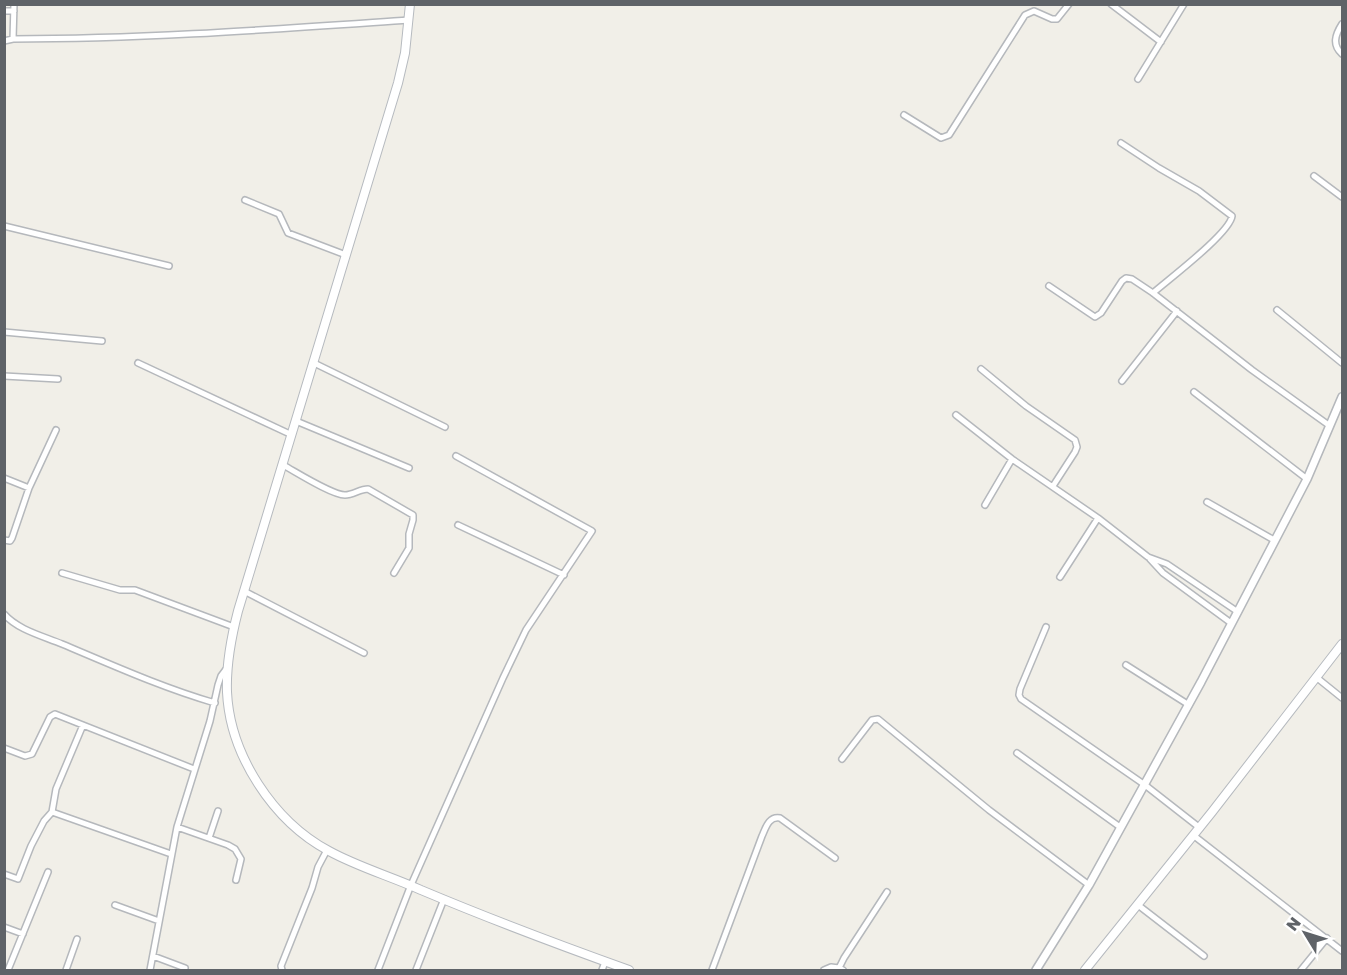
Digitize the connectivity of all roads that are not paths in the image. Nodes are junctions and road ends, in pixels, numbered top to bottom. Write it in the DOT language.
graph roads {
  1 [pos="410,4"];
  2 [pos="1068,4"];
  3 [pos="1111,4"];
  4 [pos="1184,4"];
  5 [pos="14,8"];
  6 [pos="4,11"];
  7 [pos="409,20"];
  8 [pos="1342,24"];
  9 [pos="13,39"];
  10 [pos="4,41"];
  11 [pos="1161,42"];
  12 [pos="1342,54"];
  13 [pos="1137,79"];
  14 [pos="904,116"];
  15 [pos="1120,143"];
  16 [pos="1314,176"];
  17 [pos="1342,197"];
  18 [pos="245,200"];
  19 [pos="4,226"];
  20 [pos="346,255"];
  21 [pos="169,266"];
  22 [pos="1049,286"];
  23 [pos="1153,293"];
  24 [pos="1277,310"];
  25 [pos="1177,311"];
  26 [pos="4,332"];
  27 [pos="102,341"];
  28 [pos="138,363"];
  29 [pos="314,363"];
  30 [pos="1342,363"];
  31 [pos="981,369"];
  32 [pos="4,376"];
  33 [pos="58,379"];
  34 [pos="1122,381"];
  35 [pos="1194,392"];
  36 [pos="1342,397"];
  37 [pos="956,415"];
  38 [pos="296,421"];
  39 [pos="1330,426"];
  40 [pos="445,427"];
  41 [pos="56,430"];
  42 [pos="292,435"];
  43 [pos="456,456"];
  44 [pos="1012,459"];
  45 [pos="283,465"];
  46 [pos="410,468"];
  47 [pos="4,478"];
  48 [pos="1307,479"];
  49 [pos="1053,486"];
  50 [pos="29,488"];
  51 [pos="1207,502"];
  52 [pos="985,505"];
  53 [pos="1098,518"];
  54 [pos="458,525"];
  55 [pos="4,540"];
  56 [pos="1274,540"];
  57 [pos="1148,557"];
  58 [pos="62,573"];
  59 [pos="394,573"];
  60 [pos="564,575"];
  61 [pos="1060,577"];
  62 [pos="244,591"];
  63 [pos="1238,612"];
  64 [pos="4,614"];
  65 [pos="1231,623"];
  66 [pos="234,627"];
  67 [pos="1046,627"];
  68 [pos="1342,644"];
  69 [pos="364,653"];
  70 [pos="1126,665"];
  71 [pos="227,668"];
  72 [pos="1316,677"];
  73 [pos="1342,698"];
  74 [pos="215,704"];
  75 [pos="1189,705"];
  76 [pos="83,725"];
  77 [pos="4,748"];
  78 [pos="1017,753"];
  79 [pos="842,759"];
  80 [pos="195,769"];
  81 [pos="1145,785"];
  82 [pos="52,812"];
  83 [pos="218,812"];
  84 [pos="177,827"];
  85 [pos="1120,827"];
  86 [pos="1200,828"];
  87 [pos="1193,836"];
  88 [pos="209,838"];
  89 [pos="327,850"];
  90 [pos="171,854"];
  91 [pos="835,858"];
  92 [pos="48,872"];
  93 [pos="4,874"];
  94 [pos="236,880"];
  95 [pos="411,885"];
  96 [pos="1089,885"];
  97 [pos="887,892"];
  98 [pos="444,900"];
  99 [pos="115,905"];
  100 [pos="1138,905"];
  101 [pos="159,921"];
  102 [pos="4,927"];
  103 [pos="23,934"];
  104 [pos="1327,938"];
  105 [pos="77,939"];
  106 [pos="1342,951"];
  107 [pos="153,956"];
  108 [pos="1204,956"];
  109 [pos="605,962"];
  110 [pos="185,968"];
  111 [pos="841,969"];
  112 [pos="8,970"];
  113 [pos="66,970"];
  114 [pos="150,970"];
  115 [pos="282,970"];
  116 [pos="378,970"];
  117 [pos="416,970"];
  118 [pos="602,970"];
  119 [pos="629,970"];
  120 [pos="712,970"];
  121 [pos="824,970"];
  122 [pos="1036,970"];
  123 [pos="1085,970"];
  124 [pos="1301,970"];
  1 -- 7 [label="main road"];
  2 -- 14 [label="street"];
  3 -- 11 [label="street"];
  4 -- 11 [label="street"];
  5 -- 6 [label="street"];
  5 -- 9 [label="street"];
  7 -- 9 [label="street"];
  7 -- 20 [label="main road"];
  8 -- 12 [label="street"];
  9 -- 10 [label="street"];
  11 -- 13 [label="street"];
  15 -- 23 [label="street"];
  16 -- 17 [label="street"];
  18 -- 20 [label="street"];
  19 -- 21 [label="street"];
  20 -- 29 [label="main road"];
  22 -- 23 [label="street"];
  23 -- 25 [label="street"];
  24 -- 30 [label="street"];
  25 -- 34 [label="street"];
  25 -- 39 [label="street"];
  26 -- 27 [label="street"];
  28 -- 42 [label="street"];
  29 -- 38 [label="main road"];
  29 -- 40 [label="street"];
  31 -- 49 [label="street"];
  32 -- 33 [label="street"];
  35 -- 48 [label="street"];
  36 -- 39 [label="street"];
  37 -- 44 [label="street"];
  38 -- 42 [label="main road"];
  38 -- 46 [label="street"];
  39 -- 48 [label="street"];
  41 -- 50 [label="street"];
  42 -- 45 [label="main road"];
  43 -- 60 [label="street"];
  44 -- 49 [label="street"];
  44 -- 52 [label="street"];
  45 -- 59 [label="street"];
  45 -- 62 [label="main road"];
  47 -- 50 [label="street"];
  48 -- 56 [label="street"];
  49 -- 53 [label="street"];
  50 -- 55 [label="street"];
  51 -- 56 [label="street"];
  53 -- 57 [label="street"];
  53 -- 61 [label="street"];
  54 -- 60 [label="street"];
  56 -- 63 [label="street"];
  57 -- 63 [label="street"];
  57 -- 65 [label="street"];
  58 -- 66 [label="street"];
  60 -- 95 [label="street"];
  62 -- 66 [label="main road"];
  62 -- 69 [label="street"];
  63 -- 65 [label="street"];
  64 -- 74 [label="street"];
  65 -- 75 [label="street"];
  66 -- 71 [label="main road"];
  67 -- 81 [label="street"];
  68 -- 72 [label="main road"];
  70 -- 75 [label="street"];
  71 -- 74 [label="street"];
  71 -- 89 [label="main road"];
  72 -- 73 [label="street"];
  72 -- 86 [label="main road"];
  74 -- 80 [label="street"];
  75 -- 81 [label="street"];
  76 -- 77 [label="street"];
  76 -- 80 [label="street"];
  76 -- 82 [label="street"];
  78 -- 85 [label="street"];
  79 -- 96 [label="street"];
  80 -- 84 [label="street"];
  81 -- 85 [label="street"];
  81 -- 86 [label="street"];
  82 -- 90 [label="street"];
  82 -- 93 [label="street"];
  83 -- 88 [label="street"];
  84 -- 88 [label="street"];
  84 -- 90 [label="street"];
  85 -- 96 [label="street"];
  86 -- 87 [label="main road"];
  87 -- 100 [label="main road"];
  87 -- 104 [label="street"];
  88 -- 94 [label="street"];
  89 -- 95 [label="main road"];
  89 -- 115 [label="street"];
  90 -- 101 [label="street"];
  91 -- 120 [label="street"];
  92 -- 103 [label="street"];
  95 -- 98 [label="main road"];
  95 -- 116 [label="street"];
  96 -- 122 [label="street"];
  97 -- 111 [label="street"];
  98 -- 109 [label="main road"];
  98 -- 117 [label="street"];
  99 -- 101 [label="street"];
  100 -- 108 [label="street"];
  100 -- 123 [label="main road"];
  101 -- 107 [label="street"];
  102 -- 103 [label="street"];
  103 -- 112 [label="street"];
  104 -- 106 [label="street"];
  104 -- 124 [label="street"];
  105 -- 113 [label="street"];
  107 -- 110 [label="street"];
  107 -- 114 [label="street"];
  109 -- 118 [label="street"];
  109 -- 119 [label="main road"];
  111 -- 121 [label="street"];
}
